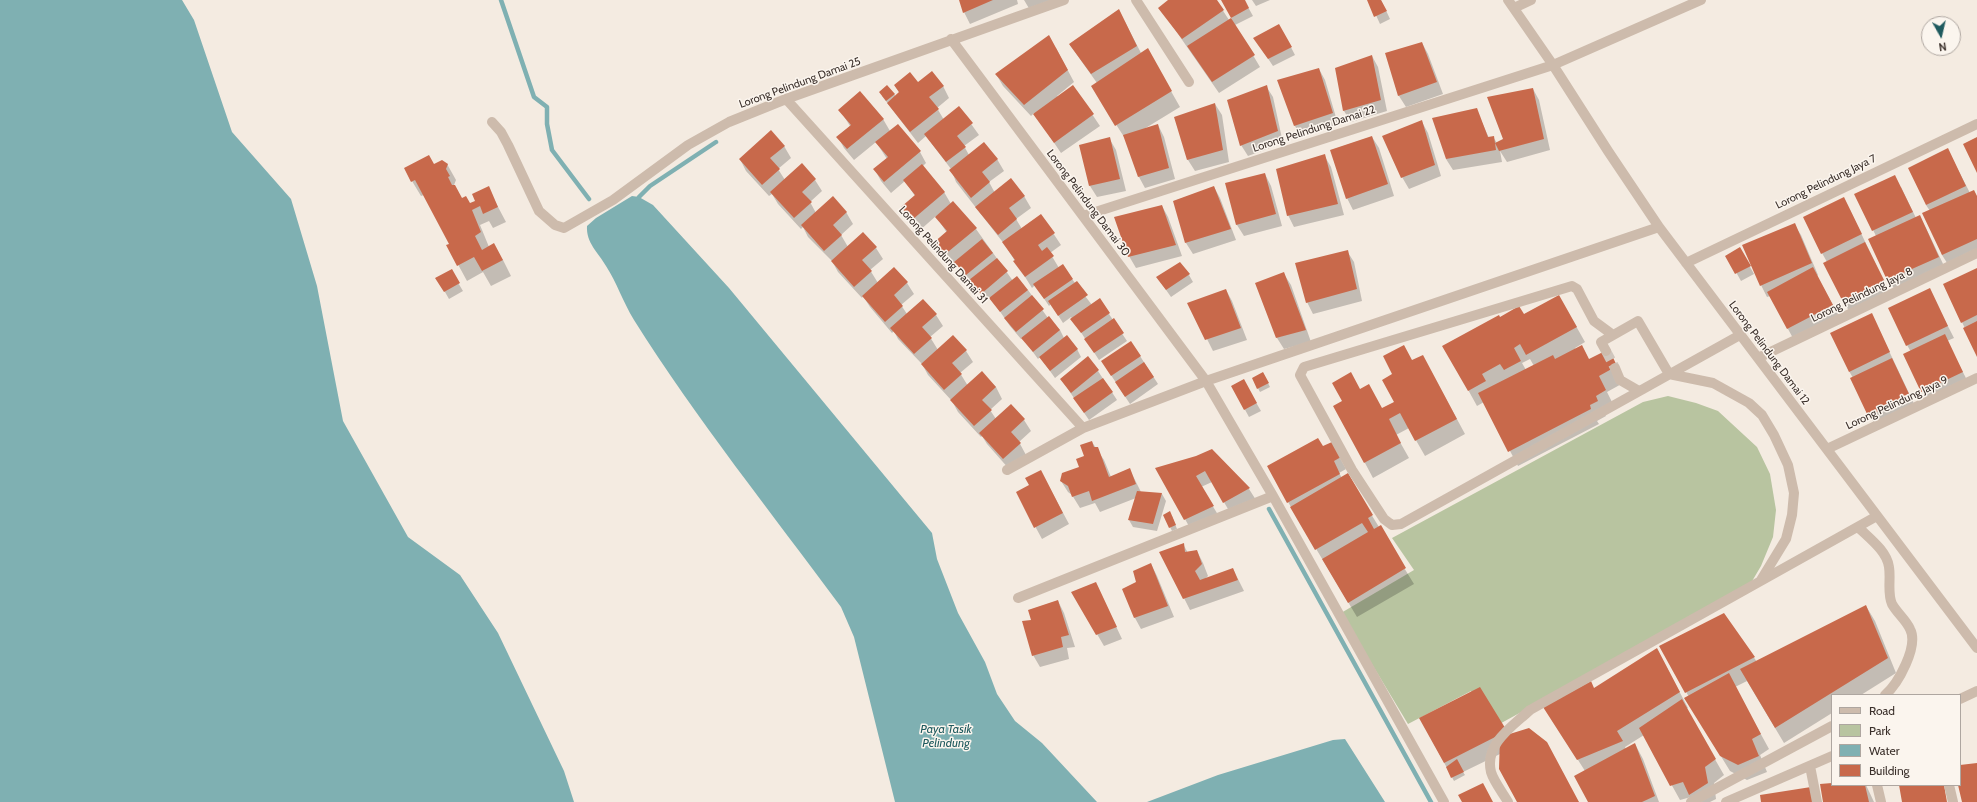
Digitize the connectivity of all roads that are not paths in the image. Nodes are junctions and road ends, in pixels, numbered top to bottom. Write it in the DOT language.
graph roads {
  1 [pos="1064,0"];
  2 [pos="1136,0"];
  3 [pos="1531,0"];
  4 [pos="1701,0"];
  5 [pos="1511,4"];
  6 [pos="951,39"];
  7 [pos="1553,65"];
  8 [pos="1189,82"];
  9 [pos="786,99"];
  10 [pos="492,122"];
  11 [pos="1977,124"];
  12 [pos="1083,216"];
  13 [pos="1659,227"];
  14 [pos="1977,253"];
  15 [pos="1686,263"];
  16 [pos="1613,335"];
  17 [pos="1740,335"];
  18 [pos="1606,351"];
  19 [pos="1758,358"];
  20 [pos="1615,368"];
  21 [pos="1669,374"];
  22 [pos="1977,378"];
  23 [pos="1206,381"];
  24 [pos="1639,391"];
  25 [pos="1083,428"];
  26 [pos="1827,449"];
  27 [pos="1007,470"];
  28 [pos="1273,496"];
  29 [pos="1877,516"];
  30 [pos="1858,527"];
  31 [pos="1760,581"];
  32 [pos="1018,598"];
  33 [pos="1977,648"];
  34 [pos="1977,691"];
  35 [pos="1886,694"];
  36 [pos="1961,699"];
  37 [pos="1831,727"];
  38 [pos="1831,756"];
  39 [pos="1810,766"];
  40 [pos="1877,786"];
  41 [pos="1949,786"];
  42 [pos="1744,798"];
  43 [pos="1444,802"];
  44 [pos="1508,802"];
  45 [pos="1691,802"];
  46 [pos="1726,802"];
  47 [pos="1817,802"];
  48 [pos="1881,802"];
  49 [pos="1953,802"];
  1 -- 6 [label="street, Lorong Pelindung Damai 25"];
  2 -- 8 [label="street"];
  3 -- 5 [label="street"];
  4 -- 7 [label="street, Lorong Pelindung Damai 22"];
  5 -- 7 [label="street, Lorong Pelindung Damai 12"];
  6 -- 9 [label="street, Lorong Pelindung Damai 25"];
  6 -- 12 [label="street, Lorong Pelindung Damai 30"];
  7 -- 12 [label="street, Lorong Pelindung Damai 22"];
  7 -- 13 [label="street, Lorong Pelindung Damai 12"];
  9 -- 10 [label="street, Lorong Pelindung Damai 25"];
  9 -- 25 [label="street, Lorong Pelindung Damai 31"];
  11 -- 15 [label="street, Lorong Pelindung Jaya 7"];
  12 -- 23 [label="street, Lorong Pelindung Damai 30"];
  13 -- 15 [label="street, Lorong Pelindung Damai 12"];
  13 -- 23 [label="street"];
  14 -- 19 [label="street, Lorong Pelindung Jaya 8"];
  15 -- 17 [label="street, Lorong Pelindung Damai 12"];
  16 -- 18 [label="street"];
  16 -- 21 [label="street"];
  16 -- 24 [label="street"];
  17 -- 19 [label="street, Lorong Pelindung Damai 12"];
  17 -- 21 [label="street"];
  19 -- 26 [label="street, Lorong Pelindung Damai 12"];
  20 -- 24 [label="street"];
  21 -- 24 [label="street"];
  21 -- 31 [label="street"];
  22 -- 26 [label="street, Lorong Pelindung Jaya 9"];
  23 -- 25 [label="street"];
  23 -- 28 [label="street, Lorong Pelindung Damai 30"];
  25 -- 27 [label="street"];
  26 -- 29 [label="street, Lorong Pelindung Damai 12"];
  28 -- 32 [label="street"];
  28 -- 43 [label="street, Lorong Pelindung Damai 30"];
  29 -- 30 [label="street"];
  29 -- 33 [label="street, Lorong Pelindung Damai 12"];
  30 -- 31 [label="street"];
  30 -- 35 [label="street"];
  31 -- 44 [label="street"];
  34 -- 36 [label="street"];
  37 -- 45 [label="street"];
  38 -- 39 [label="street"];
  39 -- 42 [label="street"];
  39 -- 47 [label="street"];
  40 -- 48 [label="street"];
  41 -- 49 [label="street"];
  42 -- 46 [label="street"];
}
